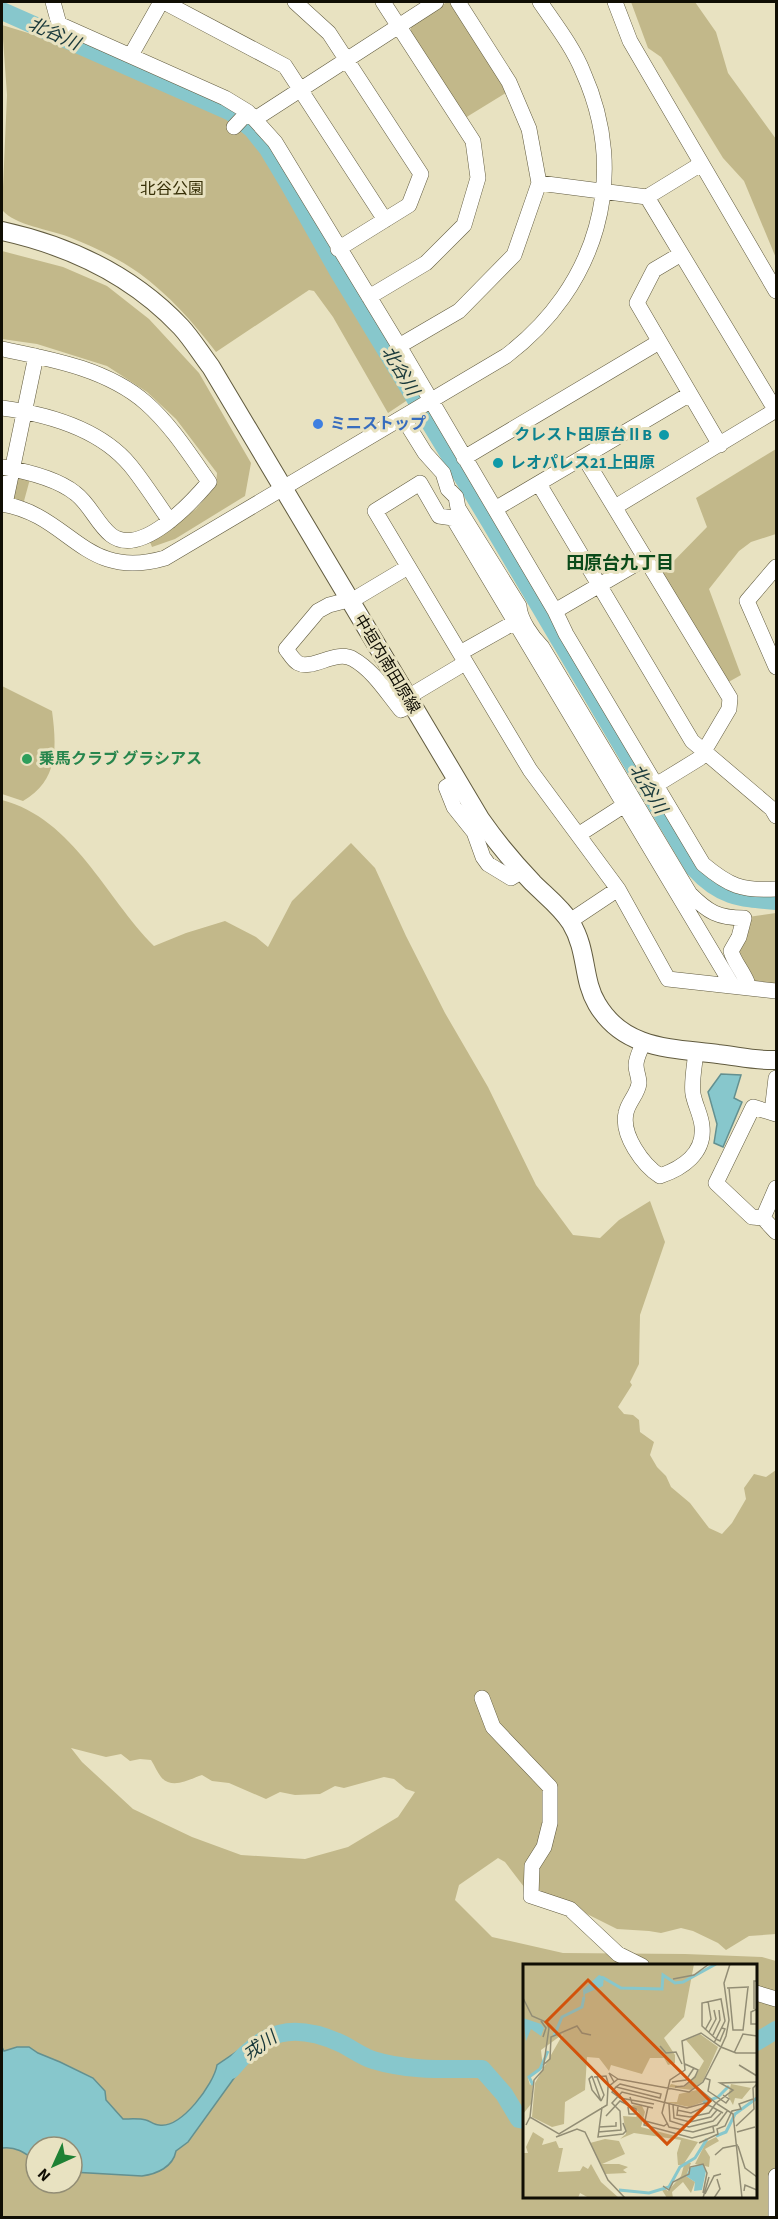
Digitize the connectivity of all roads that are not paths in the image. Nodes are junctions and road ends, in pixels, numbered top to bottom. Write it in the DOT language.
graph roads {
  1 [pos="53,2"];
  2 [pos="163,2"];
  3 [pos="295,2"];
  4 [pos="383,2"];
  5 [pos="436,2"];
  6 [pos="458,2"];
  7 [pos="540,2"];
  8 [pos="615,2"];
  9 [pos="399,26"];
  10 [pos="131,56"];
  11 [pos="347,61"];
  12 [pos="301,89"];
  13 [pos="249,116"];
  14 [pos="234,127"];
  15 [pos="701,164"];
  16 [pos="539,183"];
  17 [pos="604,193"];
  18 [pos="647,197"];
  19 [pos="386,220"];
  20 [pos="2,231"];
  21 [pos="338,249"];
  22 [pos="681,254"];
  23 [pos="777,291"];
  24 [pos="369,297"];
  25 [pos="659,342"];
  26 [pos="399,345"];
  27 [pos="2,349"];
  28 [pos="36,356"];
  29 [pos="690,394"];
  30 [pos="428,401"];
  31 [pos="2,408"];
  32 [pos="776,410"];
  33 [pos="24,411"];
  34 [pos="408,419"];
  35 [pos="720,445"];
  36 [pos="584,457"];
  37 [pos="464,458"];
  38 [pos="7,468"];
  39 [pos="539,484"];
  40 [pos="283,489"];
  41 [pos="3,504"];
  42 [pos="615,507"];
  43 [pos="495,509"];
  44 [pos="170,521"];
  45 [pos="646,558"];
  46 [pos="408,567"];
  47 [pos="777,567"];
  48 [pos="599,585"];
  49 [pos="350,601"];
  50 [pos="555,611"];
  51 [pos="515,622"];
  52 [pos="773,646"];
  53 [pos="463,658"];
  54 [pos="384,659"];
  55 [pos="777,667"];
  56 [pos="369,671"];
  57 [pos="412,699"];
  58 [pos="704,753"];
  59 [pos="656,785"];
  60 [pos="623,806"];
  61 [pos="777,816"];
  62 [pos="578,835"];
  63 [pos="777,889"];
  64 [pos="618,890"];
  65 [pos="570,921"];
  66 [pos="739,984"];
  67 [pos="777,991"];
  68 [pos="643,1043"];
  69 [pos="696,1051"];
  70 [pos="777,1060"];
  71 [pos="777,1078"];
  72 [pos="774,1113"];
  73 [pos="777,1188"];
  74 [pos="763,1218"];
  75 [pos="777,1232"];
  76 [pos="482,1698"];
  77 [pos="640,1964"];
  78 [pos="757,1993"];
  79 [pos="777,1999"];
  80 [pos="777,2176"];
  81 [pos="776,2217"];
  1 -- 10 [label="street"];
  2 -- 10 [label="street"];
  2 -- 12 [label="street"];
  3 -- 11 [label="street"];
  4 -- 9 [label="street"];
  5 -- 9 [label="street"];
  6 -- 16 [label="street"];
  7 -- 17 [label="street"];
  8 -- 15 [label="street"];
  9 -- 11 [label="street"];
  9 -- 24 [label="street"];
  10 -- 13 [label="street"];
  11 -- 12 [label="street"];
  11 -- 19 [label="street"];
  12 -- 13 [label="street"];
  12 -- 19 [label="street"];
  13 -- 14 [label="street"];
  13 -- 21 [label="street"];
  15 -- 18 [label="street"];
  15 -- 23 [label="street"];
  16 -- 17 [label="street"];
  16 -- 26 [label="street"];
  17 -- 18 [label="street"];
  17 -- 30 [label="street"];
  18 -- 22 [label="street"];
  19 -- 21 [label="street"];
  20 -- 40 [label="main road, 中垣内南田原線"];
  21 -- 24 [label="street"];
  22 -- 25 [label="street"];
  22 -- 32 [label="street"];
  24 -- 26 [label="street"];
  25 -- 29 [label="street"];
  25 -- 37 [label="street"];
  26 -- 30 [label="street"];
  27 -- 28 [label="street"];
  28 -- 33 [label="street"];
  28 -- 44 [label="street"];
  29 -- 35 [label="street"];
  29 -- 36 [label="street"];
  30 -- 34 [label="street"];
  30 -- 37 [label="street"];
  31 -- 33 [label="street"];
  32 -- 35 [label="street"];
  33 -- 38 [label="street"];
  33 -- 44 [label="street"];
  34 -- 40 [label="street"];
  34 -- 66 [label="street"];
  35 -- 42 [label="street"];
  36 -- 39 [label="street"];
  36 -- 42 [label="street"];
  37 -- 43 [label="street"];
  38 -- 41 [label="street"];
  38 -- 44 [label="street"];
  39 -- 43 [label="street"];
  39 -- 48 [label="street"];
  40 -- 41 [label="street"];
  40 -- 49 [label="main road, 中垣内南田原線"];
  42 -- 45 [label="street"];
  43 -- 50 [label="street"];
  45 -- 48 [label="street"];
  45 -- 58 [label="street"];
  46 -- 49 [label="street"];
  46 -- 51 [label="street"];
  46 -- 53 [label="street"];
  47 -- 52 [label="street"];
  48 -- 50 [label="street"];
  48 -- 58 [label="street"];
  49 -- 54 [label="main road, 中垣内南田原線"];
  49 -- 56 [label="street"];
  50 -- 59 [label="street"];
  51 -- 53 [label="street"];
  51 -- 60 [label="street"];
  52 -- 55 [label="street"];
  53 -- 57 [label="street"];
  53 -- 62 [label="street"];
  54 -- 56 [label="street"];
  54 -- 57 [label="main road, 中垣内南田原線"];
  56 -- 57 [label="street"];
  57 -- 65 [label="main road, 中垣内南田原線"];
  58 -- 59 [label="street"];
  58 -- 61 [label="street"];
  59 -- 63 [label="street"];
  60 -- 62 [label="street"];
  60 -- 66 [label="street"];
  62 -- 64 [label="street"];
  64 -- 65 [label="street"];
  64 -- 66 [label="street"];
  65 -- 68 [label="main road, 中垣内南田原線"];
  66 -- 67 [label="street"];
  68 -- 69 [label="main road, 中垣内南田原線"];
  68 -- 69 [label="street"];
  69 -- 70 [label="main road, 中垣内南田原線"];
  71 -- 72 [label="street"];
  72 -- 74 [label="street"];
  73 -- 74 [label="street"];
  74 -- 75 [label="street"];
  76 -- 77 [label="street"];
  78 -- 79 [label="street"];
  80 -- 81 [label="street"];
}
